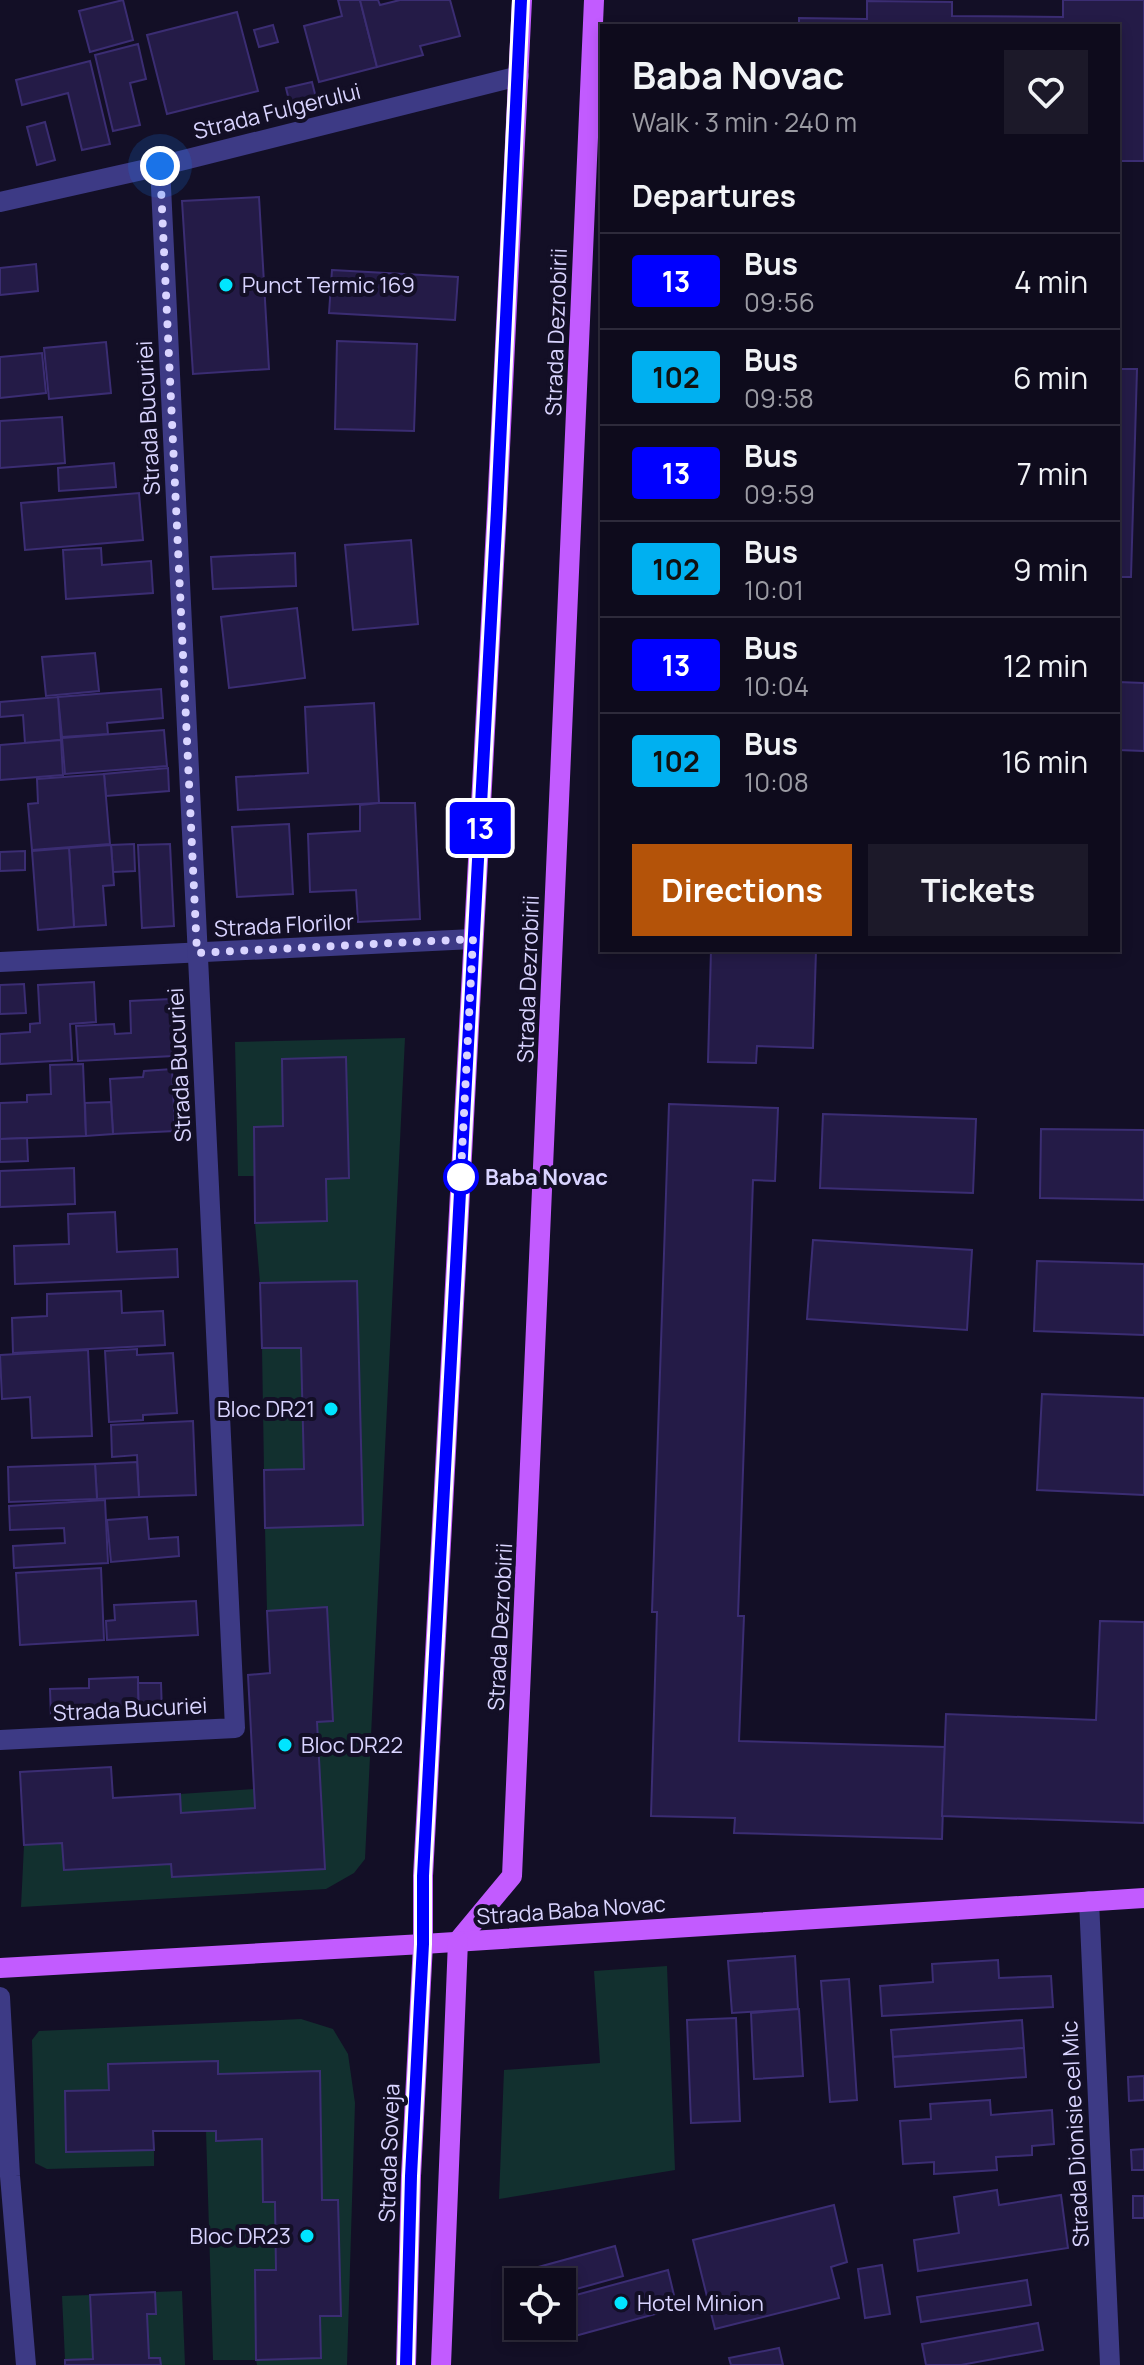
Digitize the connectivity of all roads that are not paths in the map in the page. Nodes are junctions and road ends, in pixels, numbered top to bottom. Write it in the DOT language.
graph roads {
  1 [pos="522,0"];
  2 [pos="594,0"];
  3 [pos="519,76"];
  4 [pos="160,166"];
  5 [pos="0,202"];
  6 [pos="473,939"];
  7 [pos="197,953"];
  8 [pos="0,962"];
  9 [pos="0,1740"];
  10 [pos="1144,1898"];
  11 [pos="1089,1901"];
  12 [pos="458,1941"];
  13 [pos="423,1944"];
  14 [pos="0,1968"];
  15 [pos="0,1997"];
  16 [pos="26,2365"];
  17 [pos="406,2365"];
  18 [pos="441,2365"];
  19 [pos="1110,2365"];
  1 -- 3 [label="main road"];
  2 -- 12 [label="main road, Strada Dezrobirii"];
  3 -- 4 [label="street, Strada Fulgerului"];
  3 -- 6 [label="main road"];
  4 -- 5 [label="street, Strada Fulgerului"];
  4 -- 7 [label="street, Strada Bucuriei"];
  6 -- 7 [label="street, Strada Florilor"];
  6 -- 13 [label="main road"];
  7 -- 8 [label="street, Strada Florilor"];
  7 -- 9 [label="street, Strada Bucuriei"];
  10 -- 11 [label="main road, Strada Baba Novac"];
  11 -- 12 [label="main road, Strada Baba Novac"];
  11 -- 19 [label="street, Strada Dionisie cel Mic"];
  12 -- 13 [label="main road, Strada Baba Novac"];
  12 -- 18 [label="main road"];
  13 -- 14 [label="main road, Strada Baba Novac"];
  13 -- 17 [label="main road, Strada Soveja"];
  15 -- 16 [label="street"];
}
